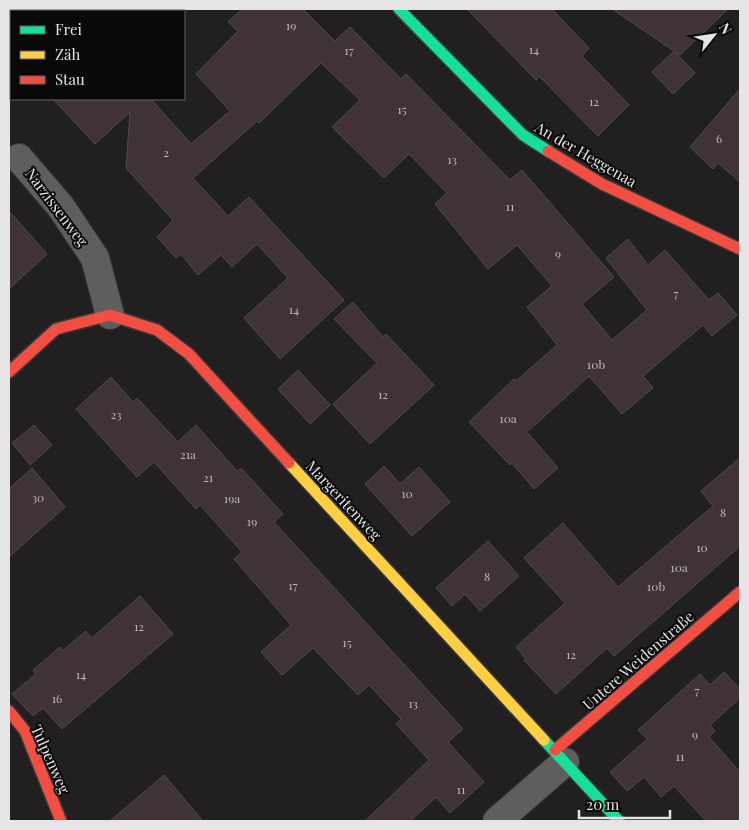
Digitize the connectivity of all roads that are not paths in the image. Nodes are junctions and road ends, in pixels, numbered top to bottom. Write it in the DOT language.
graph roads {
  1 [pos="399,9"];
  2 [pos="19,158"];
  3 [pos="740,249"];
  4 [pos="110,314"];
  5 [pos="9,372"];
  6 [pos="740,592"];
  7 [pos="9,711"];
  8 [pos="560,756"];
  9 [pos="61,821"];
  10 [pos="497,821"];
  11 [pos="619,821"];
  1 -- 3 [label="street, An der Heggenaa"];
  2 -- 4 [label="street, Narzissenweg"];
  4 -- 5 [label="street"];
  4 -- 8 [label="street, Margeritenweg"];
  6 -- 8 [label="street, Untere Weidenstraße"];
  7 -- 9 [label="street, Tulpenweg"];
  8 -- 10 [label="street"];
  8 -- 11 [label="street, Margeritenweg"];
}
